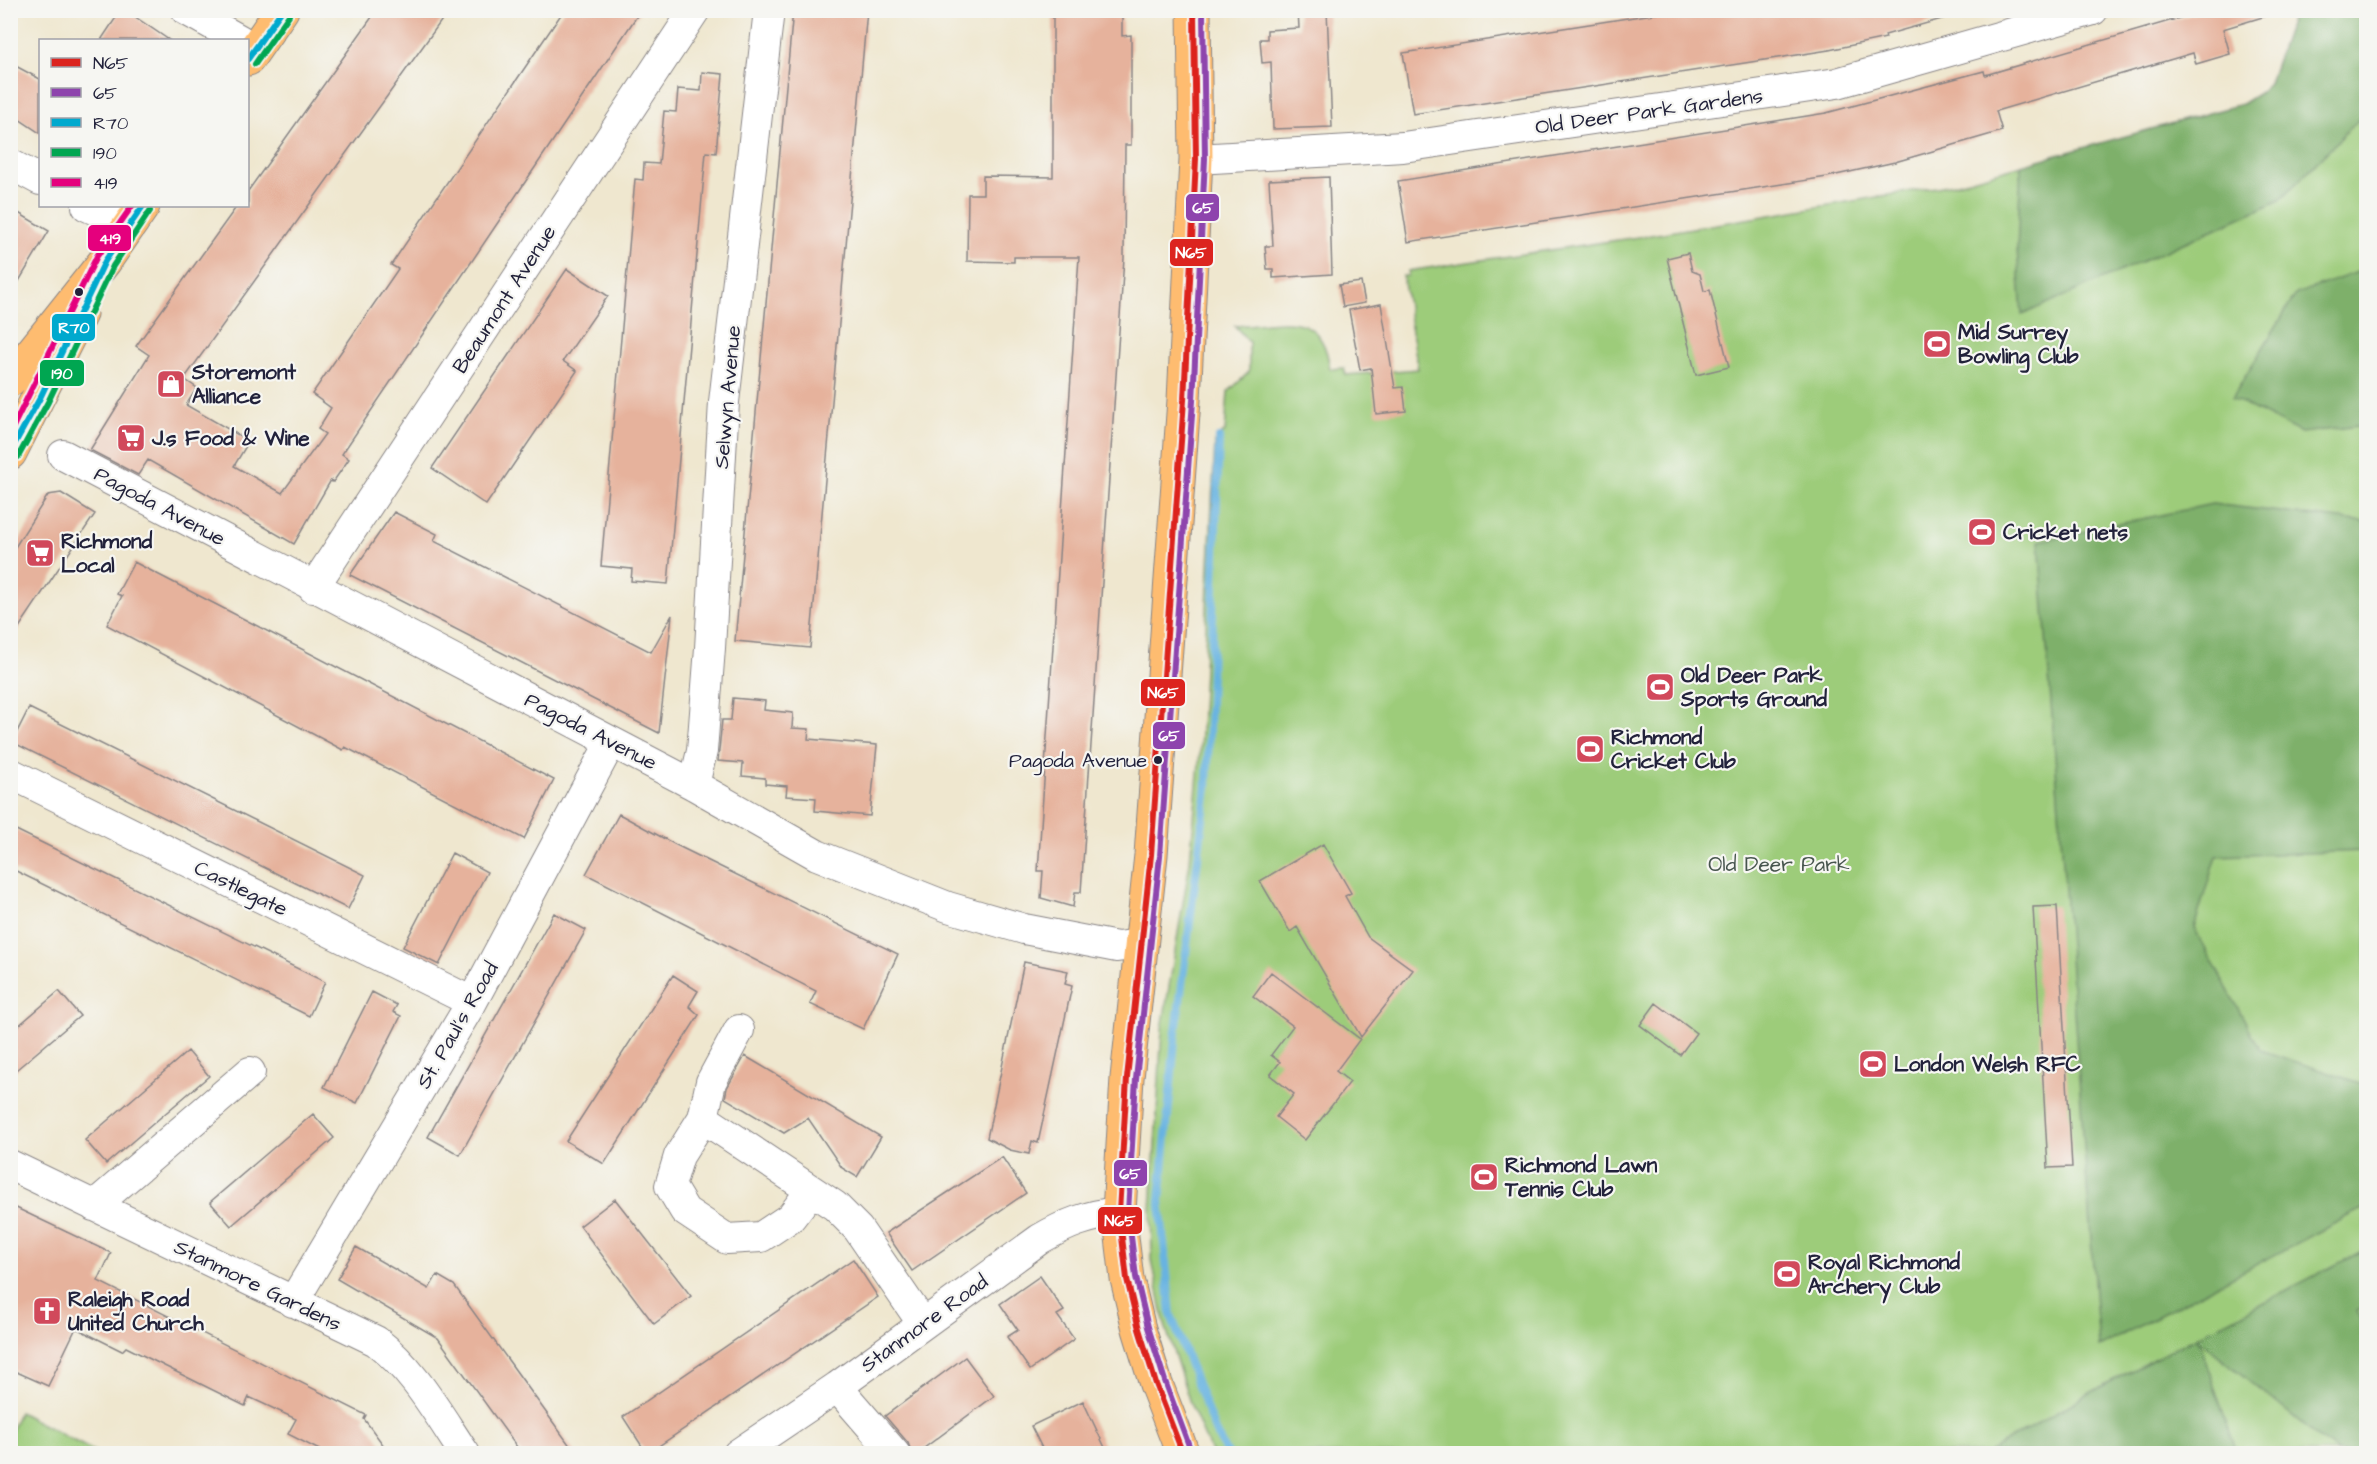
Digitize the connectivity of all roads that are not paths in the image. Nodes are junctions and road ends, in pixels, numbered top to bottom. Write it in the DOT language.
graph roads {
  1 [pos="186,10"];
  2 [pos="282,10"];
  3 [pos="695,10"];
  4 [pos="769,10"];
  5 [pos="1194,10"];
  6 [pos="2093,10"];
  7 [pos="233,39"];
  8 [pos="249,46"];
  9 [pos="1196,159"];
  10 [pos="10,164"];
  11 [pos="39,179"];
  12 [pos="92,207"];
  13 [pos="136,215"];
  14 [pos="105,261"];
  15 [pos="10,380"];
  16 [pos="10,453"];
  17 [pos="63,455"];
  18 [pos="313,588"];
  19 [pos="610,742"];
  20 [pos="10,773"];
  21 [pos="694,784"];
  22 [pos="1140,945"];
  23 [pos="472,1002"];
  24 [pos="739,1030"];
  25 [pos="250,1072"];
  26 [pos="703,1118"];
  27 [pos="10,1165"];
  28 [pos="811,1191"];
  29 [pos="94,1206"];
  30 [pos="1119,1212"];
  31 [pos="293,1302"];
  32 [pos="923,1324"];
  33 [pos="837,1387"];
  34 [pos="465,1454"];
  35 [pos="738,1454"];
  36 [pos="896,1454"];
  37 [pos="1183,1454"];
  1 -- 7 [label="street"];
  2 -- 8 [label="main road"];
  3 -- 18 [label="street, Beaumont Avenue"];
  4 -- 21 [label="street, Selwyn Avenue"];
  5 -- 9 [label="main road"];
  6 -- 9 [label="street, Old Deer Park Gardens"];
  9 -- 22 [label="main road"];
  10 -- 11 [label="street"];
  12 -- 13 [label="street"];
  13 -- 14 [label="main road"];
  14 -- 15 [label="main road"];
  14 -- 16 [label="main road"];
  17 -- 18 [label="street, Pagoda Avenue"];
  18 -- 19 [label="street, Pagoda Avenue"];
  19 -- 21 [label="street, Pagoda Avenue"];
  19 -- 23 [label="street, St. Paul’s Road"];
  20 -- 23 [label="street, Castlegate"];
  21 -- 22 [label="street, Pagoda Avenue"];
  22 -- 30 [label="main road"];
  23 -- 31 [label="street, St. Paul’s Road"];
  24 -- 26 [label="street"];
  25 -- 29 [label="street"];
  26 -- 28 [label="street"];
  26 -- 28 [label="street"];
  27 -- 29 [label="street, Stanmore Gardens"];
  28 -- 32 [label="street"];
  29 -- 31 [label="street, Stanmore Gardens"];
  30 -- 32 [label="street, Stanmore Road"];
  30 -- 37 [label="main road"];
  31 -- 34 [label="street, Stanmore Gardens"];
  32 -- 33 [label="street, Stanmore Road"];
  33 -- 35 [label="street, Stanmore Road"];
  33 -- 36 [label="street"];
}
